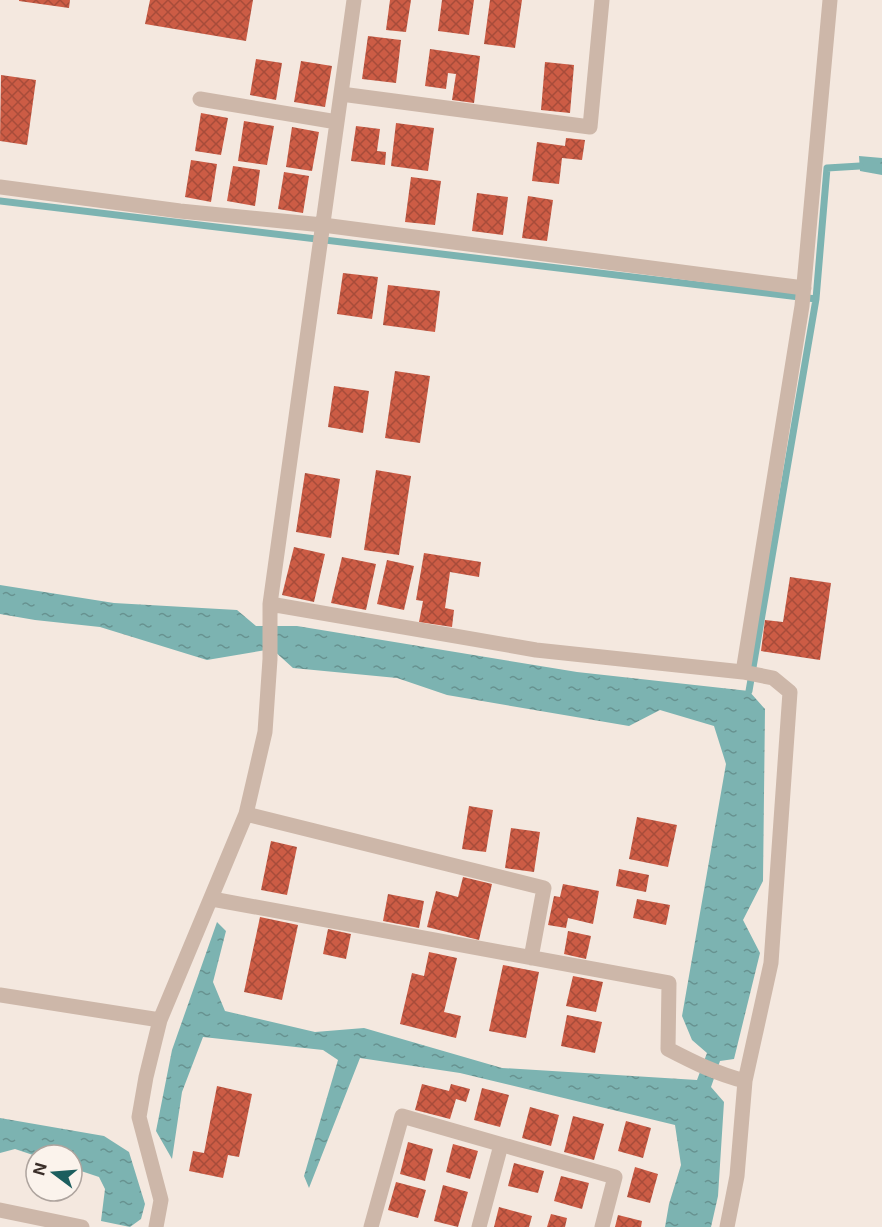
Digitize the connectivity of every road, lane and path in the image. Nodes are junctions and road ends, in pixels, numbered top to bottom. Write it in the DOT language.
graph roads {
  1 [pos="354,0"];
  2 [pos="602,0"];
  3 [pos="830,0"];
  4 [pos="341,94"];
  5 [pos="200,99"];
  6 [pos="337,122"];
  7 [pos="0,187"];
  8 [pos="323,225"];
  9 [pos="804,288"];
  10 [pos="270,611"];
  11 [pos="751,674"];
  12 [pos="246,814"];
  13 [pos="212,899"];
  14 [pos="531,957"];
  15 [pos="0,995"];
  16 [pos="160,1020"];
  17 [pos="745,1081"];
  18 [pos="501,1145"];
  19 [pos="0,1210"];
  20 [pos="82,1227"];
  21 [pos="156,1227"];
  22 [pos="372,1227"];
  23 [pos="479,1227"];
  24 [pos="602,1227"];
  25 [pos="727,1227"];
  1 -- 4 [label="street"];
  2 -- 4 [label="street"];
  3 -- 9 [label="street"];
  4 -- 6 [label="street"];
  5 -- 6 [label="street"];
  6 -- 8 [label="street"];
  7 -- 8 [label="street"];
  8 -- 9 [label="street"];
  8 -- 10 [label="street"];
  9 -- 11 [label="street"];
  10 -- 11 [label="street"];
  10 -- 12 [label="street"];
  11 -- 17 [label="street"];
  12 -- 13 [label="street"];
  12 -- 14 [label="street"];
  13 -- 14 [label="street"];
  13 -- 16 [label="street"];
  14 -- 17 [label="street"];
  15 -- 16 [label="street"];
  16 -- 21 [label="street"];
  17 -- 25 [label="street"];
  18 -- 22 [label="street"];
  18 -- 23 [label="street"];
  18 -- 24 [label="street"];
  19 -- 20 [label="street"];
}
